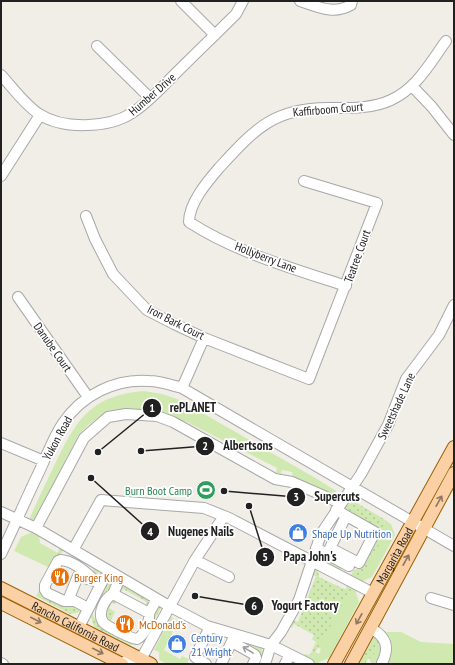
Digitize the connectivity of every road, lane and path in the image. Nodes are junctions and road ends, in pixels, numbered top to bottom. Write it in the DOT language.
graph roads {
  1 [pos="181,1"];
  2 [pos="243,1"];
  3 [pos="300,1"];
  4 [pos="352,1"];
  5 [pos="214,35"];
  6 [pos="446,41"];
  7 [pos="97,46"];
  8 [pos="1,75"];
  9 [pos="412,86"];
  10 [pos="150,98"];
  11 [pos="40,115"];
  12 [pos="454,135"];
  13 [pos="1,176"];
  14 [pos="304,181"];
  15 [pos="86,216"];
  16 [pos="189,222"];
  17 [pos="346,286"];
  18 [pos="18,297"];
  19 [pos="454,305"];
  20 [pos="204,338"];
  21 [pos="309,379"];
  22 [pos="182,388"];
  23 [pos="88,397"];
  24 [pos="1,443"];
  25 [pos="454,447"];
  26 [pos="44,461"];
  27 [pos="454,473"];
  28 [pos="350,487"];
  29 [pos="338,507"];
  30 [pos="1,512"];
  31 [pos="224,516"];
  32 [pos="346,516"];
  33 [pos="17,519"];
  34 [pos="412,523"];
  35 [pos="36,528"];
  36 [pos="423,529"];
  37 [pos="454,546"];
  38 [pos="316,548"];
  39 [pos="73,550"];
  40 [pos="1,554"];
  41 [pos="195,560"];
  42 [pos="349,560"];
  43 [pos="312,562"];
  44 [pos="108,571"];
  45 [pos="229,577"];
  46 [pos="120,578"];
  47 [pos="343,578"];
  48 [pos="98,582"];
  49 [pos="1,588"];
  50 [pos="373,593"];
  51 [pos="110,596"];
  52 [pos="431,598"];
  53 [pos="157,599"];
  54 [pos="72,601"];
  55 [pos="1,603"];
  56 [pos="454,605"];
  57 [pos="169,606"];
  58 [pos="88,608"];
  59 [pos="149,613"];
  60 [pos="79,627"];
  61 [pos="210,627"];
  62 [pos="370,628"];
  63 [pos="233,638"];
  64 [pos="271,645"];
  65 [pos="290,654"];
  66 [pos="146,662"];
  67 [pos="304,663"];
  68 [pos="382,663"];
  69 [pos="122,664"];
  70 [pos="206,664"];
  71 [pos="221,664"];
  72 [pos="253,664"];
  73 [pos="265,664"];
  74 [pos="285,664"];
  75 [pos="334,664"];
  76 [pos="351,664"];
  1 -- 5 [label="street"];
  2 -- 5 [label="street, Humber Drive"];
  3 -- 4 [label="street"];
  5 -- 10 [label="street, Humber Drive"];
  6 -- 9 [label="street, Kaffirboom Court"];
  7 -- 10 [label="street"];
  8 -- 11 [label="street, Humber Drive"];
  9 -- 12 [label="street"];
  9 -- 16 [label="street, Kaffirboom Court"];
  10 -- 11 [label="street, Humber Drive"];
  11 -- 13 [label="street"];
  14 -- 17 [label="street, Teatree Court"];
  15 -- 20 [label="street, Iron Bark Court"];
  16 -- 17 [label="street, Hollyberry Lane"];
  17 -- 21 [label="street, Teatree Court"];
  18 -- 23 [label="street, Danube Court"];
  19 -- 28 [label="street, Sweetshade Lane"];
  20 -- 21 [label="street, Iron Bark Court"];
  20 -- 22 [label="street"];
  22 -- 23 [label="street, Yukon Road"];
  22 -- 28 [label="street, Yukon Road"];
  23 -- 26 [label="street, Yukon Road"];
  24 -- 26 [label="street"];
  25 -- 34 [label="main road, Margarita Road"];
  26 -- 33 [label="street, Yukon Road"];
  36 -- 27 [label="main road, Margarita Road, one-way"];
  28 -- 29 [label="street, Sweetshade Lane"];
  28 -- 34 [label="street, Yukon Road"];
  29 -- 32 [label="street"];
  29 -- 35 [label="street"];
  29 -- 38 [label="street, Sweetshade Lane"];
  30 -- 33 [label="street"];
  31 -- 39 [label="street"];
  31 -- 41 [label="street"];
  31 -- 43 [label="street"];
  32 -- 42 [label="street"];
  32 -- 42 [label="street"];
  33 -- 35 [label="street"];
  33 -- 40 [label="street, Yukon Road"];
  34 -- 36 [label="street, Yukon Road"];
  34 -- 50 [label="main road, Margarita Road"];
  35 -- 39 [label="street"];
  36 -- 37 [label="street, Yukon Road"];
  62 -- 36 [label="main road, Margarita Road, one-way"];
  38 -- 42 [label="street"];
  38 -- 43 [label="street, Sweetshade Lane"];
  39 -- 44 [label="street"];
  41 -- 45 [label="street"];
  41 -- 57 [label="street"];
  42 -- 47 [label="street"];
  43 -- 47 [label="street"];
  43 -- 64 [label="street, Sweetshade Lane"];
  44 -- 46 [label="street"];
  44 -- 48 [label="street"];
  46 -- 51 [label="street"];
  46 -- 53 [label="street"];
  47 -- 50 [label="street"];
  48 -- 54 [label="street"];
  48 -- 54 [label="street"];
  48 -- 58 [label="street"];
  49 -- 60 [label="main road, Rancho California Road"];
  50 -- 75 [label="main road, Margarita Road, one-way"];
  51 -- 59 [label="street"];
  51 -- 59 [label="street"];
  52 -- 56 [label="street"];
  53 -- 57 [label="street"];
  53 -- 59 [label="street"];
  54 -- 58 [label="street"];
  55 -- 69 [label="main road, Rancho California Road, one-way"];
  57 -- 61 [label="street"];
  57 -- 66 [label="street"];
  58 -- 60 [label="street"];
  60 -- 66 [label="main road, Rancho California Road"];
  61 -- 63 [label="street"];
  61 -- 70 [label="street"];
  62 -- 68 [label="street"];
  62 -- 76 [label="main road, Margarita Road"];
  63 -- 64 [label="street"];
  63 -- 71 [label="street"];
  72 -- 63 [label="street, one-way"];
  64 -- 65 [label="street"];
  64 -- 73 [label="street, Sweetshade Lane"];
  65 -- 67 [label="street"];
  65 -- 74 [label="street"];
  66 -- 69 [label="street"];
}
